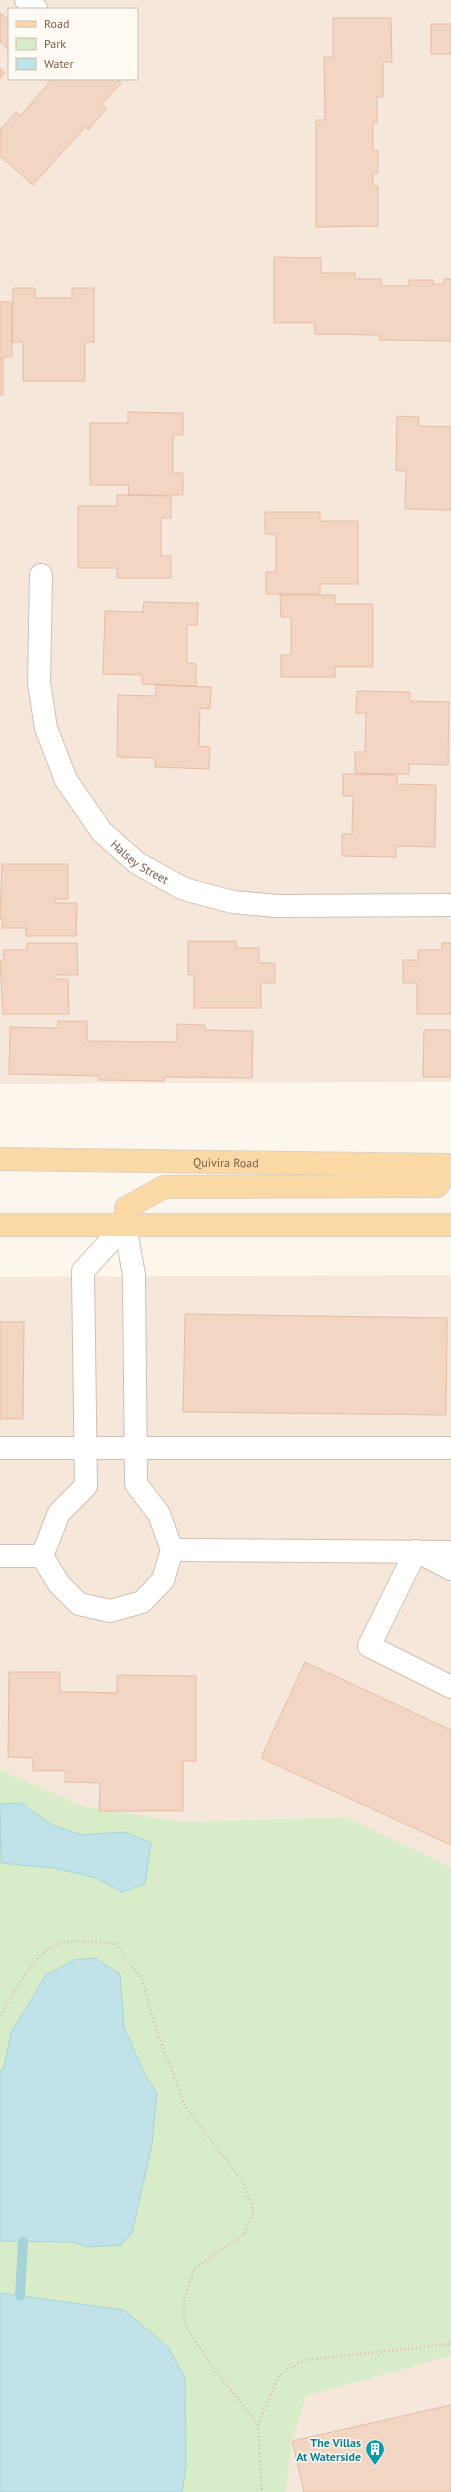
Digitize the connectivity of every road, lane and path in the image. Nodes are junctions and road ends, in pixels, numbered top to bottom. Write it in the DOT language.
graph roads {
  1 [pos="26,0"];
  2 [pos="35,8"];
  3 [pos="41,575"];
  4 [pos="451,905"];
  5 [pos="0,1159"];
  6 [pos="451,1165"];
  7 [pos="0,1225"];
  8 [pos="125,1225"];
  9 [pos="451,1225"];
  10 [pos="84,1447"];
  11 [pos="136,1447"];
  12 [pos="0,1448"];
  13 [pos="451,1448"];
  14 [pos="172,1550"];
  15 [pos="416,1551"];
  16 [pos="451,1552"];
  17 [pos="0,1556"];
  18 [pos="42,1556"];
  19 [pos="451,1569"];
  20 [pos="451,1687"];
  21 [pos="0,2016"];
  22 [pos="451,2344"];
  23 [pos="258,2425"];
  24 [pos="262,2492"];
  1 -- 2 [label="street"];
  3 -- 4 [label="street, Halsey Street"];
  5 -- 6 [label="main road, Quivira Road"];
  6 -- 8 [label="main road"];
  7 -- 8 [label="main road"];
  8 -- 9 [label="main road"];
  8 -- 10 [label="street"];
  8 -- 11 [label="street"];
  10 -- 11 [label="street"];
  10 -- 12 [label="street"];
  10 -- 18 [label="street"];
  11 -- 13 [label="street"];
  11 -- 14 [label="street"];
  14 -- 15 [label="street"];
  14 -- 18 [label="street"];
  15 -- 16 [label="street"];
  15 -- 19 [label="street"];
  15 -- 20 [label="street"];
  17 -- 18 [label="street"];
  21 -- 23 [label="path"];
  22 -- 23 [label="path"];
  23 -- 24 [label="path"];
}
